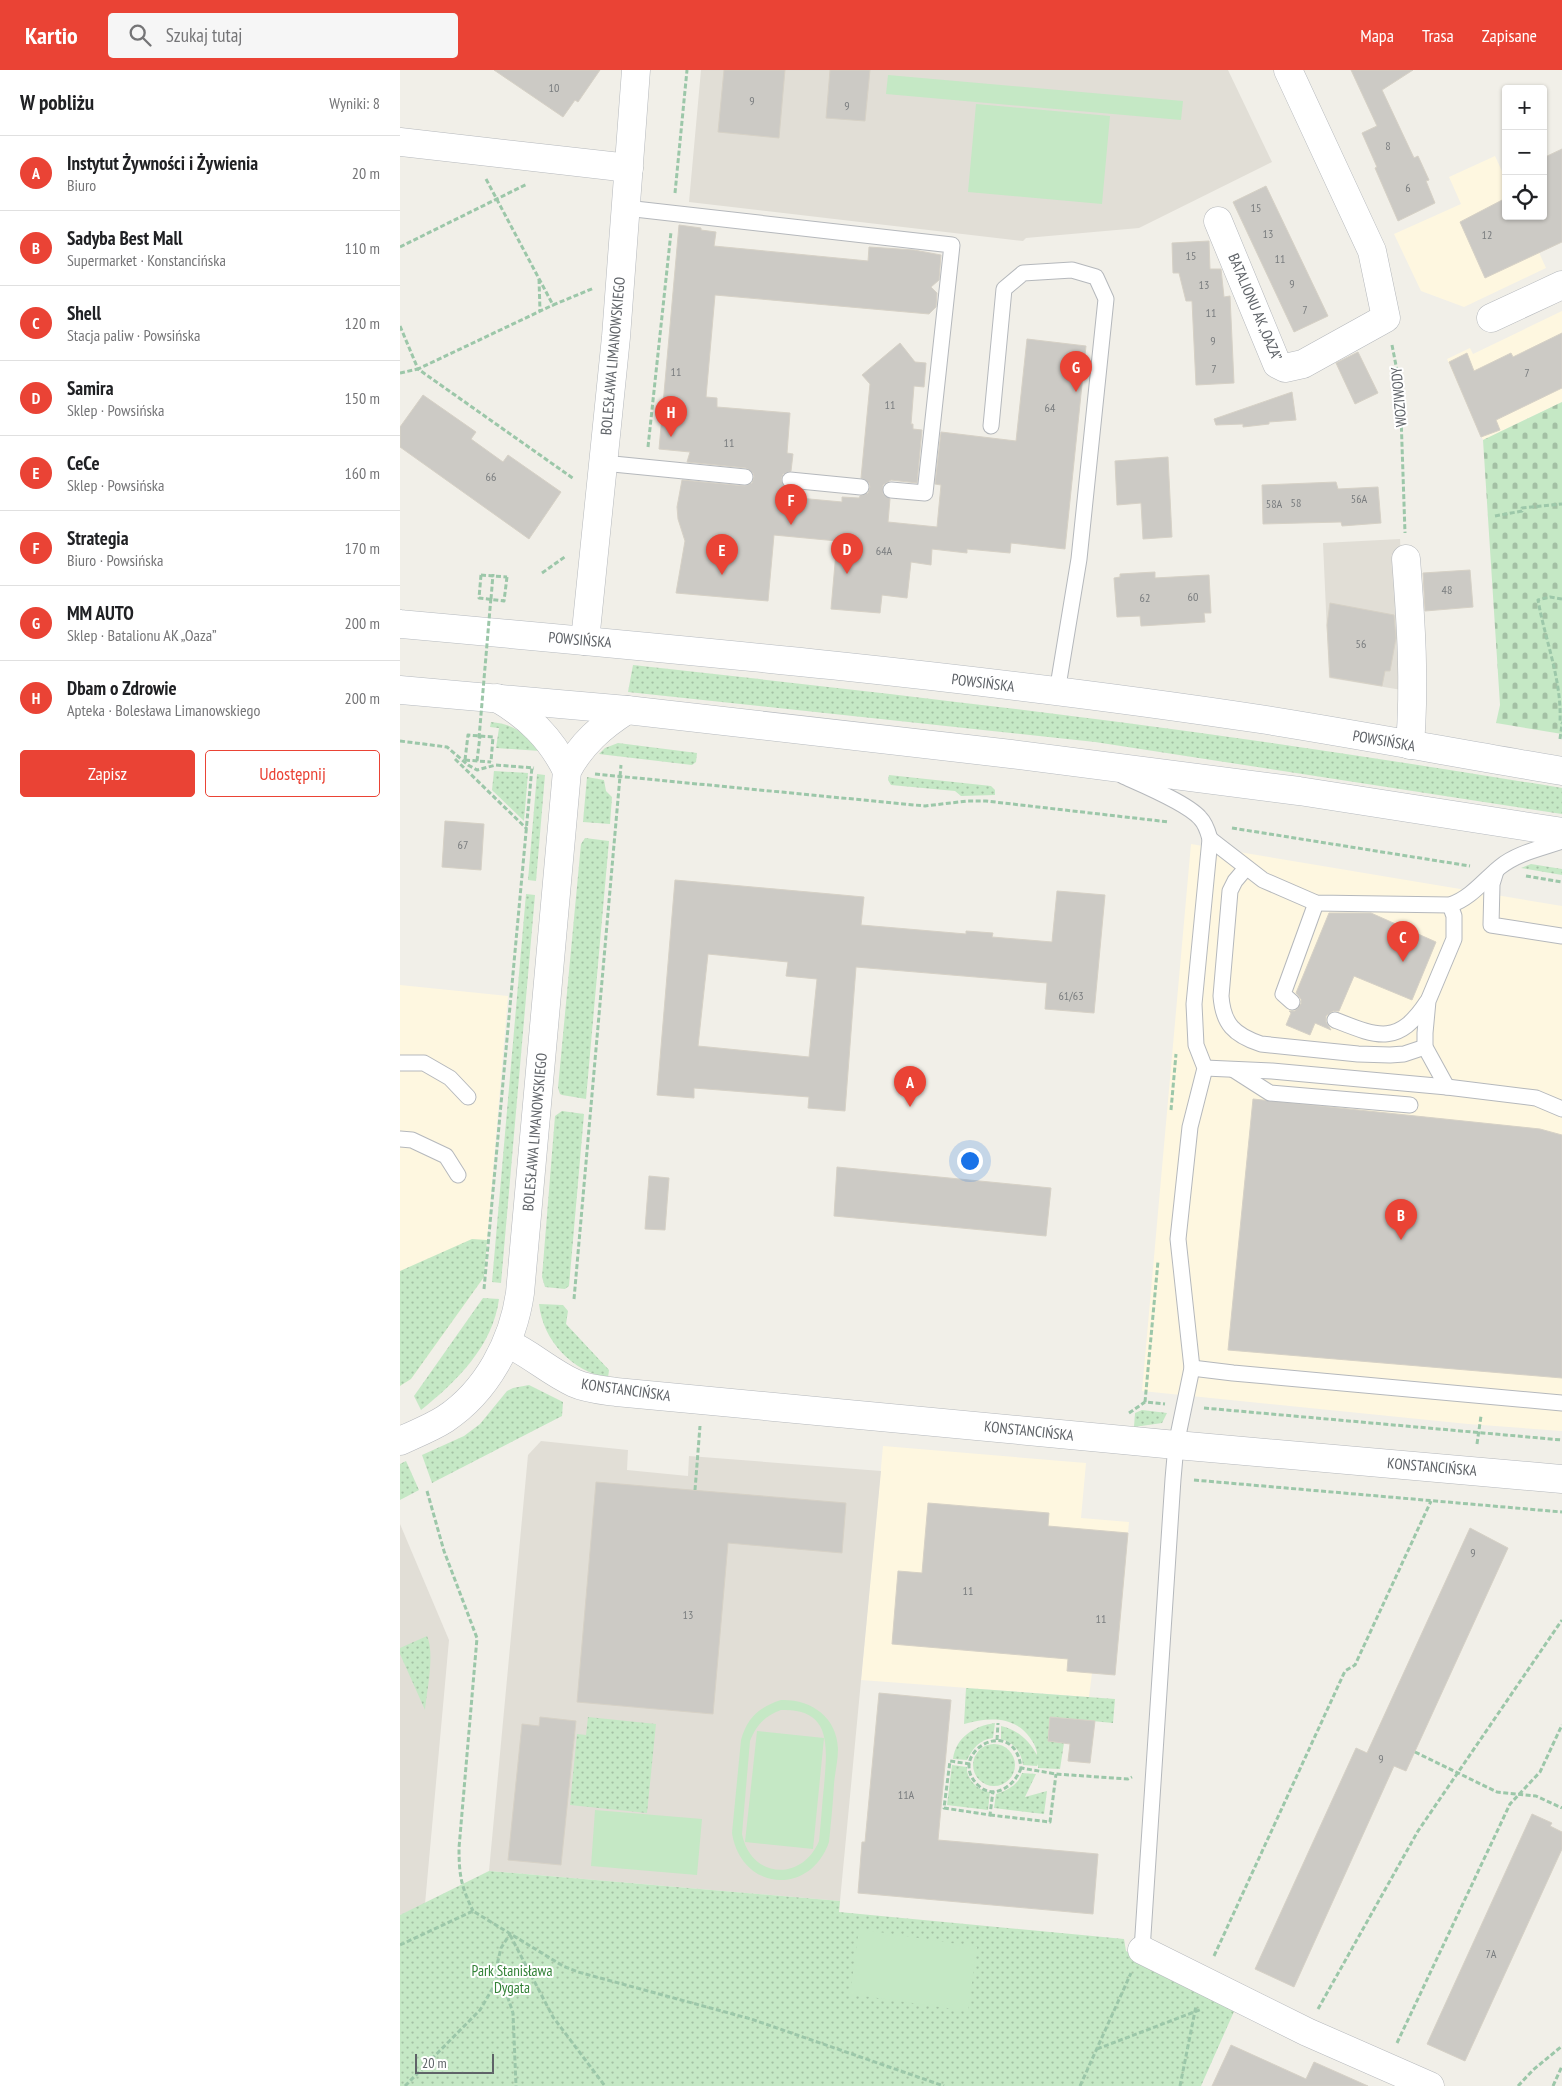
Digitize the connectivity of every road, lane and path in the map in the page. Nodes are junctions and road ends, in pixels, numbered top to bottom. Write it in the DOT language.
graph roads {
  1 [pos="636,70"];
  2 [pos="687,70"];
  3 [pos="1288,70"];
  4 [pos="400,142"];
  5 [pos="629,168"];
  6 [pos="484,176"];
  7 [pos="532,182"];
  8 [pos="497,199"];
  9 [pos="626,208"];
  10 [pos="673,213"];
  11 [pos="1218,221"];
  12 [pos="400,246"];
  13 [pos="539,278"];
  14 [pos="1562,284"];
  15 [pos="599,286"];
  16 [pos="553,305"];
  17 [pos="540,311"];
  18 [pos="1386,318"];
  19 [pos="1491,318"];
  20 [pos="400,326"];
  21 [pos="418,369"];
  22 [pos="400,373"];
  23 [pos="991,426"];
  24 [pos="616,464"];
  25 [pos="745,477"];
  26 [pos="790,480"];
  27 [pos="581,484"];
  28 [pos="861,487"];
  29 [pos="891,490"];
  30 [pos="1562,504"];
  31 [pos="1496,516"];
  32 [pos="566,556"];
  33 [pos="1406,559"];
  34 [pos="542,573"];
  35 [pos="493,575"];
  36 [pos="491,599"];
  37 [pos="1562,599"];
  38 [pos="400,624"];
  39 [pos="585,641"];
  40 [pos="400,690"];
  41 [pos="1057,692"];
  42 [pos="497,698"];
  43 [pos="627,710"];
  44 [pos="1562,723"];
  45 [pos="480,736"];
  46 [pos="1560,739"];
  47 [pos="400,741"];
  48 [pos="1410,745"];
  49 [pos="455,758"];
  50 [pos="477,761"];
  51 [pos="533,762"];
  52 [pos="621,765"];
  53 [pos="1099,765"];
  54 [pos="532,768"];
  55 [pos="539,768"];
  56 [pos="1562,771"];
  57 [pos="576,772"];
  58 [pos="620,776"];
  59 [pos="527,829"];
  60 [pos="1208,832"];
  61 [pos="1562,832"];
  62 [pos="1562,841"];
  63 [pos="1246,868"];
  64 [pos="1496,871"];
  65 [pos="1562,882"];
  66 [pos="1316,903"];
  67 [pos="1450,905"];
  68 [pos="1562,936"];
  69 [pos="1428,1001"];
  70 [pos="1292,1002"];
  71 [pos="1335,1020"];
  72 [pos="1425,1047"];
  73 [pos="400,1063"];
  74 [pos="1205,1068"];
  75 [pos="1232,1069"];
  76 [pos="1447,1086"];
  77 [pos="468,1098"];
  78 [pos="1410,1105"];
  79 [pos="1562,1108"];
  80 [pos="400,1140"];
  81 [pos="458,1175"];
  82 [pos="484,1290"];
  83 [pos="574,1300"];
  84 [pos="507,1343"];
  85 [pos="1192,1368"];
  86 [pos="1562,1403"];
  87 [pos="1184,1406"];
  88 [pos="1126,1420"];
  89 [pos="700,1423"];
  90 [pos="1562,1440"];
  91 [pos="400,1441"];
  92 [pos="1176,1445"];
  93 [pos="1173,1478"];
  94 [pos="1562,1479"];
  95 [pos="695,1490"];
  96 [pos="427,1491"];
  97 [pos="1431,1502"];
  98 [pos="1562,1512"];
  99 [pos="1562,1620"];
  100 [pos="998,1723"];
  101 [pos="1562,1725"];
  102 [pos="996,1740"];
  103 [pos="1415,1752"];
  104 [pos="970,1764"];
  105 [pos="1021,1768"];
  106 [pos="1456,1773"];
  107 [pos="1056,1774"];
  108 [pos="1132,1778"];
  109 [pos="993,1791"];
  110 [pos="1519,1794"];
  111 [pos="1562,1808"];
  112 [pos="990,1815"];
  113 [pos="473,1912"];
  114 [pos="510,1934"];
  115 [pos="400,1945"];
  116 [pos="1142,1950"];
  117 [pos="497,1965"];
  118 [pos="1203,1980"];
  119 [pos="1238,1998"];
  120 [pos="1195,2012"];
  121 [pos="1307,2032"];
  122 [pos="1562,2046"];
  123 [pos="1097,2049"];
  124 [pos="1386,2066"];
  125 [pos="1562,2066"];
  126 [pos="405,2086"];
  127 [pos="516,2086"];
  128 [pos="605,2086"];
  129 [pos="944,2086"];
  130 [pos="1080,2086"];
  131 [pos="1180,2086"];
  132 [pos="1430,2086"];
  133 [pos="1518,2086"];
  134 [pos="1553,2086"];
  1 -- 5 [label="street, BOLESŁAWA LIMANOWSKIEGO"];
  2 -- 10 [label="path"];
  3 -- 18 [label="street"];
  4 -- 5 [label="street"];
  5 -- 9 [label="street, BOLESŁAWA LIMANOWSKIEGO"];
  6 -- 8 [label="path"];
  7 -- 8 [label="path"];
  8 -- 12 [label="path"];
  8 -- 13 [label="path"];
  9 -- 10 [label="lane"];
  9 -- 24 [label="street, BOLESŁAWA LIMANOWSKIEGO"];
  10 -- 24 [label="path"];
  10 -- 29 [label="lane"];
  11 -- 18 [label="street, BATALIONU AK „OAZA”"];
  13 -- 16 [label="path"];
  13 -- 17 [label="path"];
  14 -- 19 [label="street"];
  15 -- 16 [label="path"];
  16 -- 17 [label="path"];
  17 -- 21 [label="path"];
  18 -- 33 [label="path, WOZIWODY"];
  20 -- 21 [label="path"];
  21 -- 22 [label="path"];
  21 -- 27 [label="path"];
  23 -- 41 [label="lane"];
  24 -- 25 [label="lane"];
  24 -- 39 [label="street, BOLESŁAWA LIMANOWSKIEGO"];
  26 -- 28 [label="lane"];
  30 -- 31 [label="path"];
  32 -- 34 [label="path"];
  33 -- 48 [label="street"];
  35 -- 36 [label="path"];
  35 -- 36 [label="path, bridge"];
  35 -- 36 [label="path, bridge"];
  35 -- 50 [label="path, bridge"];
  37 -- 44 [label="path"];
  38 -- 39 [label="street, POWSIŃSKA"];
  39 -- 41 [label="street, POWSIŃSKA"];
  40 -- 42 [label="street"];
  41 -- 48 [label="street, POWSIŃSKA"];
  42 -- 43 [label="street"];
  42 -- 57 [label="street"];
  43 -- 53 [label="street"];
  43 -- 57 [label="street, BOLESŁAWA LIMANOWSKIEGO"];
  44 -- 46 [label="path"];
  45 -- 50 [label="path"];
  45 -- 50 [label="path, bridge"];
  45 -- 50 [label="path, bridge"];
  47 -- 54 [label="path"];
  48 -- 56 [label="street, POWSIŃSKA"];
  49 -- 59 [label="path"];
  51 -- 54 [label="path"];
  52 -- 58 [label="path"];
  53 -- 60 [label="lane"];
  53 -- 61 [label="street"];
  54 -- 55 [label="path"];
  54 -- 59 [label="path"];
  57 -- 58 [label="path"];
  57 -- 84 [label="street, BOLESŁAWA LIMANOWSKIEGO"];
  58 -- 60 [label="path"];
  58 -- 83 [label="path"];
  59 -- 82 [label="path"];
  60 -- 63 [label="lane"];
  60 -- 64 [label="path"];
  60 -- 74 [label="lane"];
  62 -- 64 [label="lane"];
  63 -- 66 [label="lane"];
  63 -- 72 [label="lane"];
  64 -- 65 [label="path"];
  64 -- 67 [label="lane"];
  64 -- 68 [label="lane"];
  66 -- 67 [label="lane"];
  66 -- 70 [label="lane"];
  67 -- 69 [label="lane"];
  69 -- 71 [label="lane"];
  69 -- 72 [label="lane"];
  72 -- 76 [label="lane"];
  73 -- 77 [label="lane"];
  74 -- 75 [label="lane"];
  74 -- 85 [label="lane"];
  75 -- 76 [label="lane"];
  75 -- 78 [label="lane"];
  76 -- 79 [label="lane"];
  80 -- 81 [label="lane"];
  84 -- 91 [label="street, BOLESŁAWA LIMANOWSKIEGO"];
  84 -- 92 [label="street, KONSTANCIŃSKA"];
  85 -- 86 [label="lane"];
  85 -- 87 [label="lane"];
  87 -- 88 [label="path"];
  87 -- 90 [label="path"];
  87 -- 92 [label="lane"];
  89 -- 95 [label="path"];
  92 -- 93 [label="lane"];
  92 -- 94 [label="street, KONSTANCIŃSKA"];
  93 -- 97 [label="path"];
  93 -- 116 [label="lane"];
  96 -- 113 [label="path"];
  97 -- 98 [label="path"];
  97 -- 118 [label="path"];
  99 -- 106 [label="path"];
  100 -- 102 [label="path"];
  101 -- 110 [label="path"];
  102 -- 104 [label="path"];
  102 -- 105 [label="path"];
  103 -- 106 [label="path"];
  104 -- 109 [label="path"];
  104 -- 112 [label="path"];
  105 -- 107 [label="path"];
  105 -- 109 [label="path"];
  106 -- 110 [label="path"];
  106 -- 121 [label="path"];
  107 -- 108 [label="path"];
  107 -- 112 [label="path"];
  109 -- 112 [label="path"];
  110 -- 111 [label="path"];
  110 -- 124 [label="path"];
  113 -- 114 [label="path"];
  113 -- 115 [label="path"];
  114 -- 117 [label="path"];
  114 -- 128 [label="path"];
  114 -- 129 [label="path"];
  116 -- 118 [label="street"];
  116 -- 123 [label="path"];
  117 -- 126 [label="path"];
  117 -- 127 [label="path"];
  118 -- 119 [label="street"];
  118 -- 120 [label="path"];
  119 -- 120 [label="path"];
  119 -- 121 [label="street"];
  120 -- 123 [label="path"];
  120 -- 131 [label="path"];
  121 -- 124 [label="street"];
  122 -- 133 [label="path"];
  123 -- 130 [label="path"];
  124 -- 132 [label="street"];
  125 -- 134 [label="path"];
}
